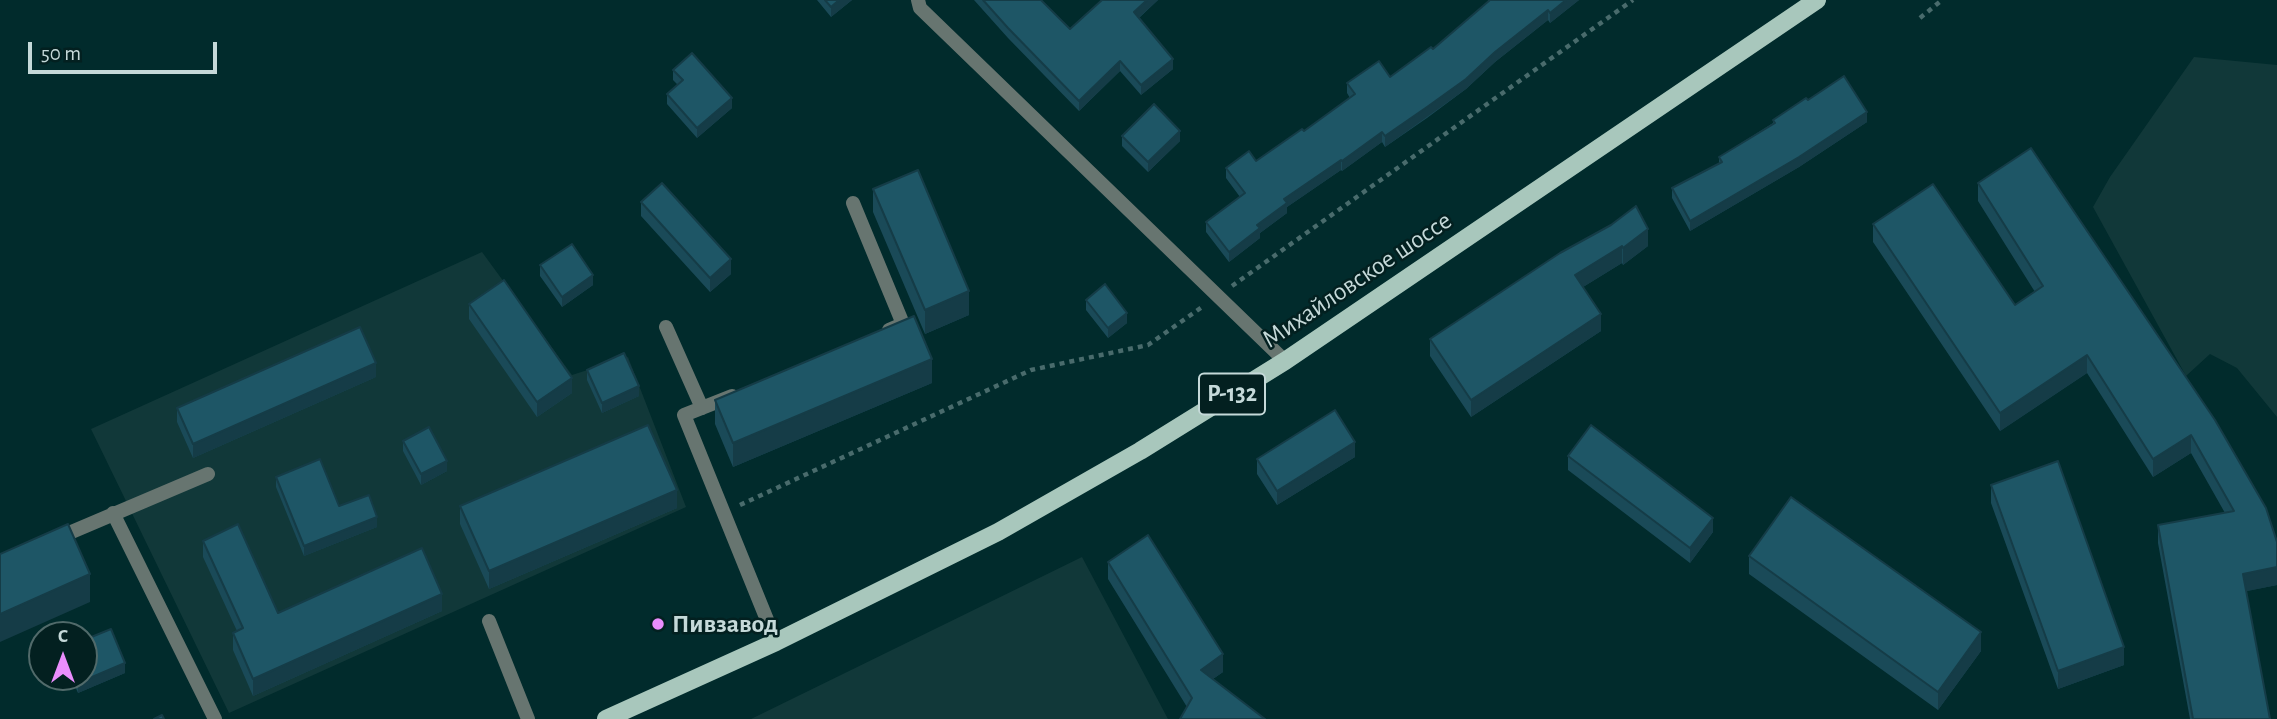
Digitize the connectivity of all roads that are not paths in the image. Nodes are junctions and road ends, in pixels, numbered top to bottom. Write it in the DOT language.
graph roads {
  1 [pos="1817,0"];
  2 [pos="919,4"];
  3 [pos="853,203"];
  4 [pos="666,327"];
  5 [pos="877,335"];
  6 [pos="1285,361"];
  7 [pos="739,393"];
  8 [pos="702,408"];
  9 [pos="208,474"];
  10 [pos="113,513"];
  11 [pos="38,547"];
  12 [pos="489,621"];
  13 [pos="776,642"];
  14 [pos="215,719"];
  15 [pos="528,719"];
  16 [pos="606,719"];
  1 -- 6 [label="main road, Михайловское шоссе / Р-132"];
  2 -- 6 [label="street"];
  3 -- 5 [label="street"];
  4 -- 8 [label="street"];
  6 -- 13 [label="main road, Михайловское шоссе / Р-132"];
  7 -- 8 [label="street"];
  8 -- 13 [label="street"];
  9 -- 10 [label="street"];
  10 -- 11 [label="street"];
  10 -- 14 [label="street"];
  12 -- 15 [label="street"];
  13 -- 16 [label="main road, Михайловское шоссе / Р-132"];
}
